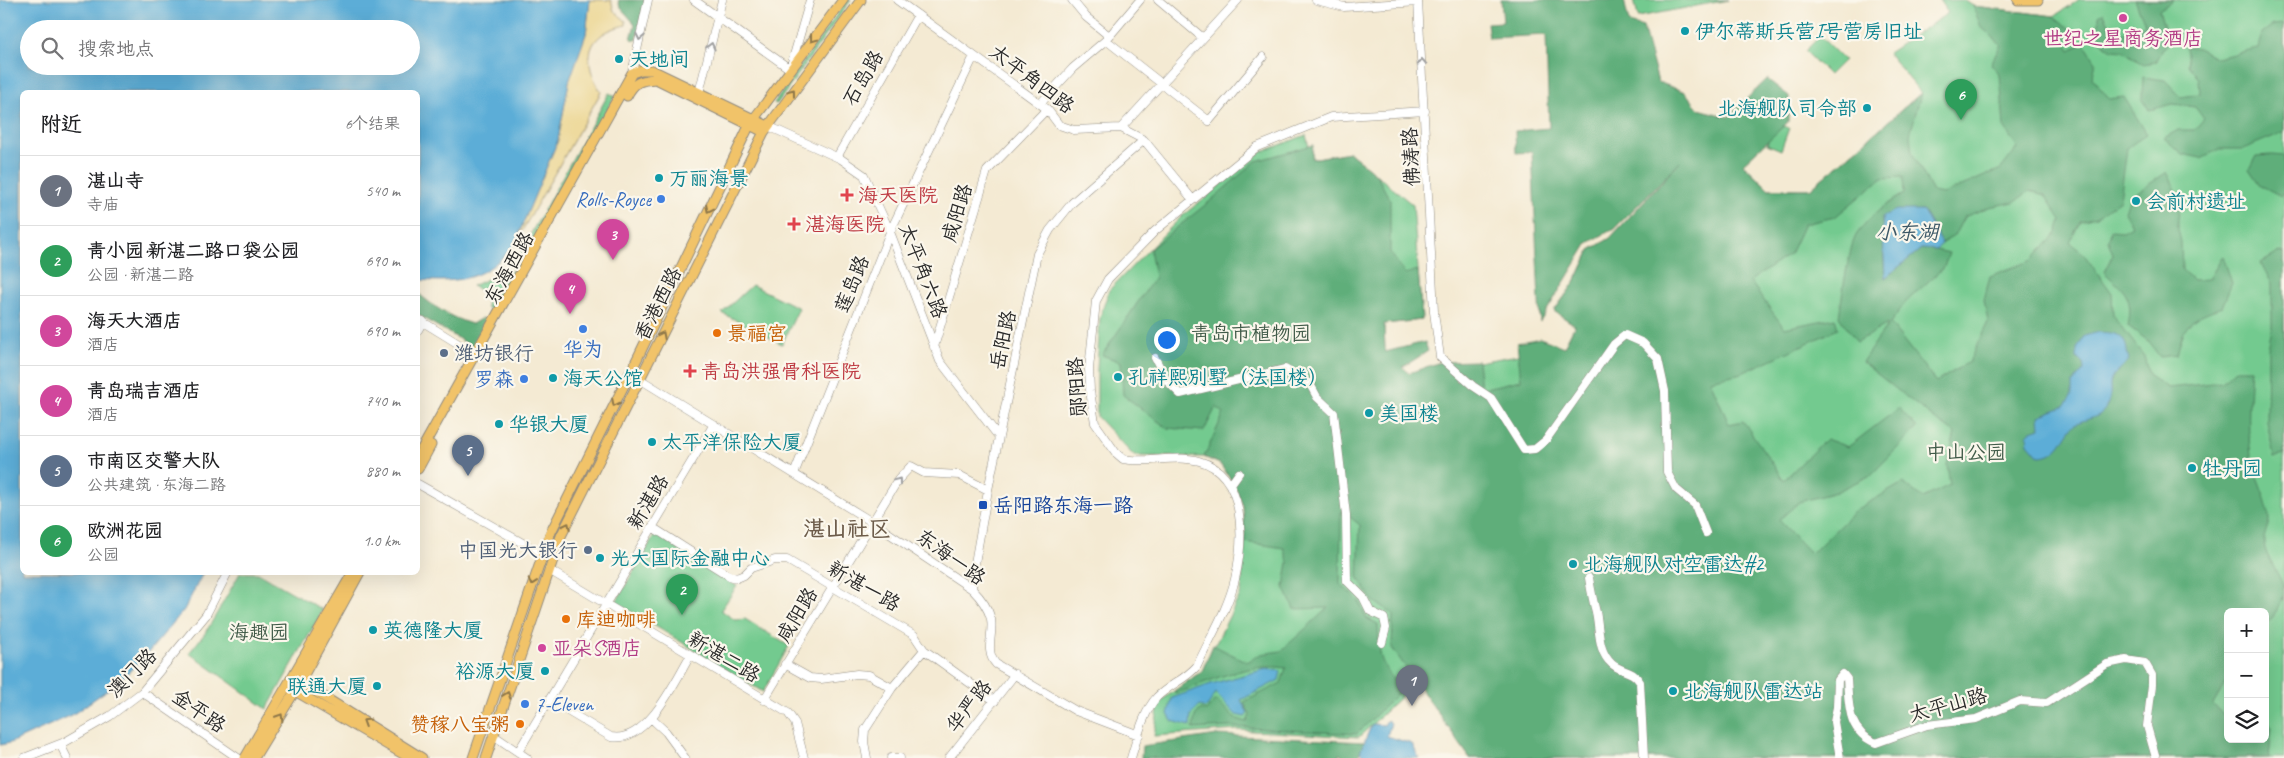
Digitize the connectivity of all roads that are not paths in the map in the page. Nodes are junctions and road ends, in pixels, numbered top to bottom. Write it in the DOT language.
graph roads {
  1 [pos="648,0"];
  2 [pos="694,0"];
  3 [pos="722,0"];
  4 [pos="810,0"];
  5 [pos="843,0"];
  6 [pos="861,0"];
  7 [pos="897,0"];
  8 [pos="1072,0"];
  9 [pos="1140,0"];
  10 [pos="1158,0"];
  11 [pos="1238,0"];
  12 [pos="1316,0"];
  13 [pos="2018,0"];
  14 [pos="2038,0"];
  15 [pos="1418,1"];
  16 [pos="918,16"];
  17 [pos="718,17"];
  18 [pos="1107,38"];
  19 [pos="1203,38"];
  20 [pos="974,56"];
  21 [pos="1263,57"];
  22 [pos="790,69"];
  23 [pos="632,73"];
  24 [pos="1161,84"];
  25 [pos="700,93"];
  26 [pos="1044,107"];
  27 [pos="1425,111"];
  28 [pos="751,121"];
  29 [pos="1121,128"];
  30 [pos="766,129"];
  31 [pos="1144,140"];
  32 [pos="836,157"];
  33 [pos="1193,200"];
  34 [pos="890,232"];
  35 [pos="420,320"];
  36 [pos="934,347"];
  37 [pos="476,354"];
  38 [pos="1156,358"];
  39 [pos="630,373"];
  40 [pos="641,379"];
  41 [pos="714,424"];
  42 [pos="999,437"];
  43 [pos="420,452"];
  44 [pos="420,465"];
  45 [pos="794,474"];
  46 [pos="1239,474"];
  47 [pos="1231,484"];
  48 [pos="420,485"];
  49 [pos="988,490"];
  50 [pos="872,522"];
  51 [pos="652,527"];
  52 [pos="1706,532"];
  53 [pos="542,554"];
  54 [pos="549,570"];
  55 [pos="226,575"];
  56 [pos="351,575"];
  57 [pos="358,575"];
  58 [pos="1589,578"];
  59 [pos="832,588"];
  60 [pos="972,588"];
  61 [pos="606,605"];
  62 [pos="1382,643"];
  63 [pos="924,650"];
  64 [pos="690,656"];
  65 [pos="786,664"];
  66 [pos="1015,674"];
  67 [pos="297,680"];
  68 [pos="892,688"];
  69 [pos="292,689"];
  70 [pos="142,692"];
  71 [pos="549,700"];
  72 [pos="764,700"];
  73 [pos="995,701"];
  74 [pos="652,719"];
  75 [pos="493,735"];
  76 [pos="1139,735"];
  77 [pos="60,744"];
  78 [pos="518,752"];
  79 [pos="474,753"];
  80 [pos="803,756"];
  81 [pos="24,758"];
  82 [pos="67,758"];
  83 [pos="238,758"];
  84 [pos="245,758"];
  85 [pos="254,758"];
  86 [pos="410,758"];
  87 [pos="422,758"];
  88 [pos="466,758"];
  89 [pos="486,758"];
  90 [pos="526,758"];
  91 [pos="685,758"];
  92 [pos="867,758"];
  93 [pos="891,758"];
  94 [pos="900,758"];
  95 [pos="949,758"];
  96 [pos="1131,758"];
  97 [pos="1644,758"];
  98 [pos="1840,758"];
  99 [pos="2156,758"];
  1 -- 23 [label="street, one-way"];
  2 -- 17 [label="street"];
  3 -- 17 [label="street"];
  4 -- 22 [label="street"];
  5 -- 22 [label="main road, 香港西路, one-way"];
  30 -- 6 [label="main road, 香港西路, one-way"];
  7 -- 16 [label="street, 太平角四路"];
  8 -- 18 [label="street"];
  9 -- 18 [label="street, 咸阳路"];
  10 -- 19 [label="street"];
  11 -- 19 [label="street"];
  12 -- 15 [label="street"];
  13 -- 14 [label="main road"];
  27 -- 15 [label="street, 佛涛路, one-way"];
  16 -- 20 [label="street, 太平角四路"];
  16 -- 32 [label="street, 石岛路"];
  17 -- 22 [label="street"];
  25 -- 17 [label="street, one-way"];
  18 -- 24 [label="street"];
  18 -- 26 [label="street, 咸阳路"];
  19 -- 24 [label="street"];
  20 -- 26 [label="street, 太平角四路"];
  20 -- 34 [label="street, 莲岛路"];
  21 -- 24 [label="street"];
  22 -- 28 [label="main road, 香港西路"];
  23 -- 25 [label="main road"];
  23 -- 37 [label="main road, 东海西路"];
  24 -- 29 [label="street"];
  25 -- 28 [label="main road"];
  26 -- 29 [label="street, 太平角四路"];
  26 -- 36 [label="street, 咸阳路"];
  27 -- 33 [label="street, 郧阳路"];
  27 -- 52 [label="street, 佛涛路"];
  28 -- 30 [label="main road"];
  28 -- 39 [label="main road, 香港西路, one-way"];
  28 -- 44 [label="main road, 东海西路"];
  29 -- 31 [label="street, 太平角四路"];
  30 -- 32 [label="street, 太平角六路"];
  40 -- 30 [label="main road, 香港西路, one-way"];
  31 -- 33 [label="street, 太平角四路"];
  31 -- 42 [label="street, 岳阳路"];
  32 -- 34 [label="street, 太平角六路"];
  33 -- 47 [label="street, 郧阳路"];
  34 -- 36 [label="street, 太平角六路"];
  34 -- 45 [label="street, 莲岛路"];
  35 -- 37 [label="street"];
  36 -- 42 [label="street, 太平角六路"];
  37 -- 43 [label="main road, 东海西路"];
  38 -- 62 [label="street"];
  39 -- 40 [label="street, 东海一路"];
  39 -- 53 [label="main road, 香港西路, one-way"];
  40 -- 41 [label="street, 东海一路"];
  54 -- 40 [label="main road, 香港西路, one-way"];
  41 -- 45 [label="street, 东海一路"];
  41 -- 51 [label="street, 新湛路"];
  42 -- 49 [label="street, 岳阳路"];
  45 -- 50 [label="street, 东海一路"];
  46 -- 47 [label="street"];
  47 -- 76 [label="street"];
  48 -- 53 [label="street"];
  50 -- 49 [label="street, 咸阳路, one-way"];
  49 -- 60 [label="street, 岳阳路"];
  50 -- 59 [label="street, 咸阳路"];
  50 -- 60 [label="street, 东海一路"];
  51 -- 59 [label="street, 新湛一路"];
  51 -- 61 [label="street, 新湛路"];
  53 -- 79 [label="main road, 香港西路, one-way"];
  54 -- 61 [label="street, 新湛二路"];
  75 -- 54 [label="main road, 香港西路, one-way"];
  55 -- 70 [label="street, 澳门路"];
  56 -- 67 [label="main road"];
  57 -- 67 [label="main road"];
  58 -- 97 [label="street"];
  59 -- 63 [label="street, 新湛一路"];
  59 -- 65 [label="street, 咸阳路"];
  60 -- 66 [label="street, 东海一路"];
  61 -- 64 [label="street, 新湛二路"];
  61 -- 71 [label="street, 新湛路"];
  63 -- 68 [label="street"];
  63 -- 73 [label="street, 新湛一路"];
  64 -- 72 [label="street, 新湛二路"];
  64 -- 74 [label="street"];
  65 -- 68 [label="street"];
  65 -- 72 [label="street, 咸阳路"];
  66 -- 73 [label="street, 华严路"];
  66 -- 76 [label="street, 东海一路"];
  67 -- 69 [label="main road"];
  87 -- 67 [label="main road, one-way"];
  68 -- 92 [label="street"];
  69 -- 84 [label="main road"];
  85 -- 69 [label="main road, one-way"];
  69 -- 86 [label="main road"];
  70 -- 77 [label="street, 澳门路"];
  70 -- 83 [label="street, 金平路"];
  71 -- 74 [label="street"];
  71 -- 78 [label="street, 新湛路"];
  72 -- 80 [label="street, 新湛二路"];
  73 -- 95 [label="street, 华严路"];
  74 -- 91 [label="street"];
  75 -- 78 [label="street"];
  75 -- 89 [label="main road, 香港西路"];
  76 -- 96 [label="street"];
  77 -- 81 [label="street, 澳门路"];
  77 -- 82 [label="street"];
  78 -- 90 [label="street"];
  79 -- 88 [label="main road"];
  93 -- 94 [label="street"];
  98 -- 99 [label="street, 太平山路"];
}
